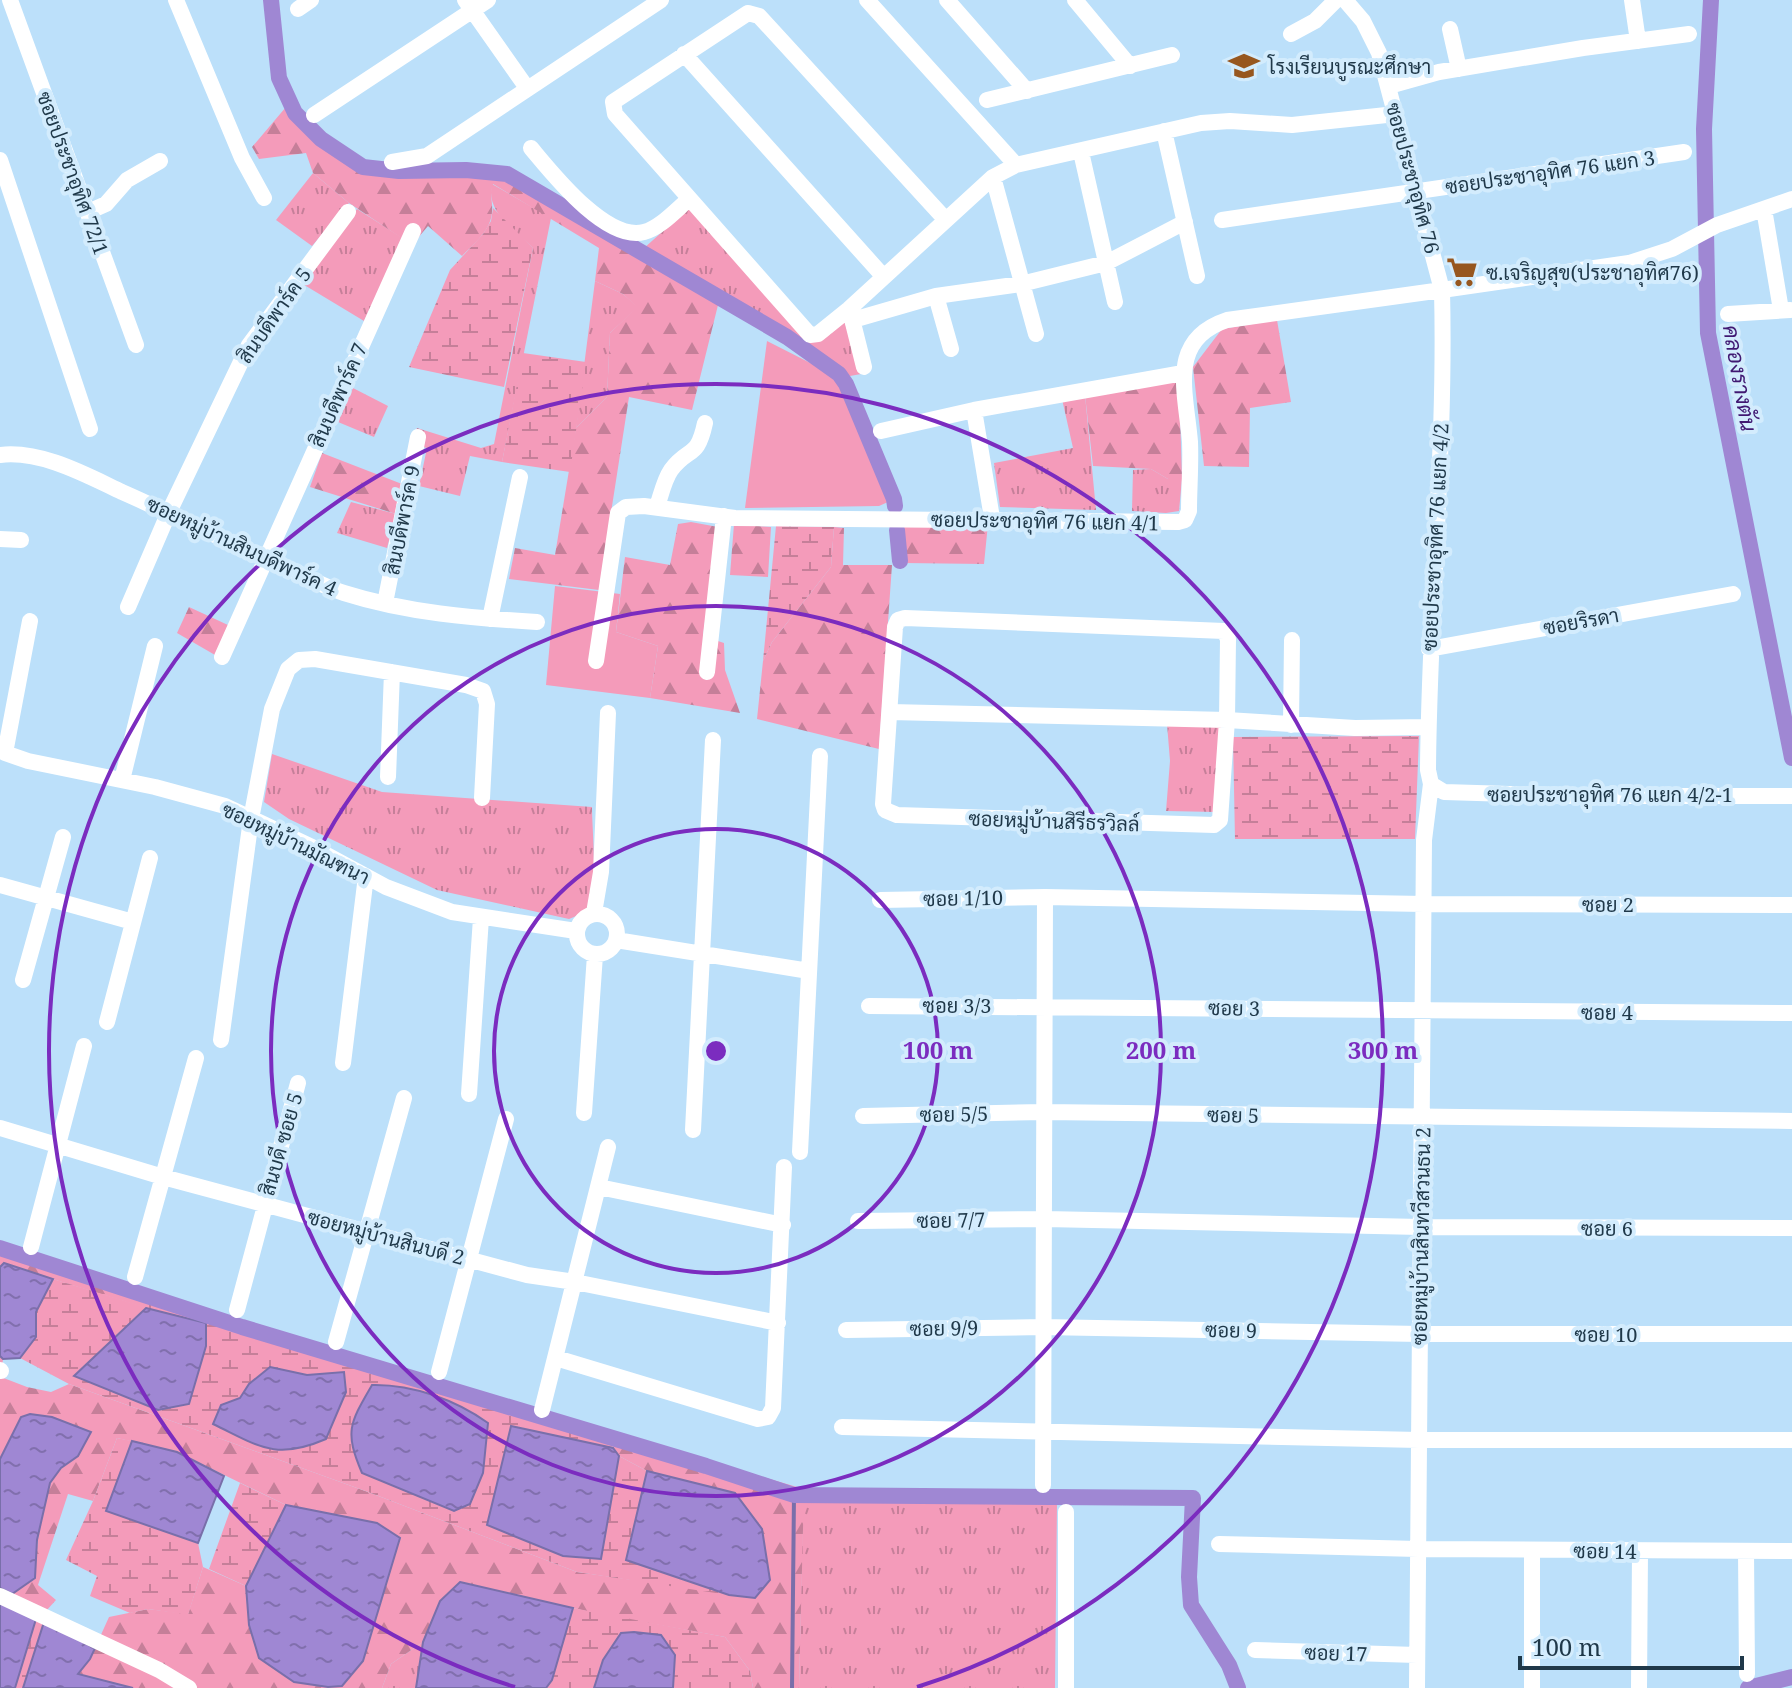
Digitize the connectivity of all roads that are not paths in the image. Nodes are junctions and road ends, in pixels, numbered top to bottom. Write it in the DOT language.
graph roads {
  1 [pos="10,0"];
  2 [pos="176,0"];
  3 [pos="488,0"];
  4 [pos="661,0"];
  5 [pos="867,0"];
  6 [pos="947,0"];
  7 [pos="1075,0"];
  8 [pos="1336,0"];
  9 [pos="1345,0"];
  10 [pos="1632,0"];
  11 [pos="469,5"];
  12 [pos="1450,29"];
  13 [pos="1291,34"];
  14 [pos="1689,34"];
  15 [pos="1638,41"];
  16 [pos="684,54"];
  17 [pos="1172,55"];
  18 [pos="1130,66"];
  19 [pos="1459,69"];
  20 [pos="1389,86"];
  21 [pos="527,88"];
  22 [pos="1027,91"];
  23 [pos="987,100"];
  24 [pos="1396,114"];
  25 [pos="314,115"];
  26 [pos="1164,131"];
  27 [pos="531,148"];
  28 [pos="1081,152"];
  29 [pos="1684,152"];
  30 [pos="0,160"];
  31 [pos="160,161"];
  32 [pos="392,162"];
  33 [pos="1016,165"];
  34 [pos="993,177"];
  35 [pos="1415,192"];
  36 [pos="264,198"];
  37 [pos="689,199"];
  38 [pos="1792,199"];
  39 [pos="1764,209"];
  40 [pos="88,212"];
  41 [pos="348,212"];
  42 [pos="945,219"];
  43 [pos="1222,220"];
  44 [pos="1185,222"];
  45 [pos="413,231"];
  46 [pos="1106,263"];
  47 [pos="883,276"];
  48 [pos="1197,276"];
  49 [pos="1021,284"];
  50 [pos="1442,290"];
  51 [pos="936,296"];
  52 [pos="1115,302"];
  53 [pos="1786,310"];
  54 [pos="1728,314"];
  55 [pos="851,315"];
  56 [pos="1036,334"];
  57 [pos="136,345"];
  58 [pos="951,349"];
  59 [pos="864,367"];
  60 [pos="1183,373"];
  61 [pos="974,410"];
  62 [pos="705,423"];
  63 [pos="90,429"];
  64 [pos="881,431"];
  65 [pos="418,437"];
  66 [pos="0,455"];
  67 [pos="520,477"];
  68 [pos="657,507"];
  69 [pos="169,512"];
  70 [pos="724,516"];
  71 [pos="992,518"];
  72 [pos="0,539"];
  73 [pos="21,540"];
  74 [pos="267,560"];
  75 [pos="1733,594"];
  76 [pos="385,603"];
  77 [pos="128,607"];
  78 [pos="490,619"];
  79 [pos="30,621"];
  80 [pos="537,622"];
  81 [pos="1292,640"];
  82 [pos="155,646"];
  83 [pos="1429,649"];
  84 [pos="222,657"];
  85 [pos="596,661"];
  86 [pos="392,672"];
  87 [pos="707,672"];
  88 [pos="890,712"];
  89 [pos="608,713"];
  90 [pos="1227,720"];
  91 [pos="1291,725"];
  92 [pos="1428,727"];
  93 [pos="713,740"];
  94 [pos="820,756"];
  95 [pos="2,759"];
  96 [pos="388,777"];
  97 [pos="122,780"];
  98 [pos="1431,784"];
  99 [pos="1788,796"];
  100 [pos="482,798"];
  101 [pos="251,819"];
  102 [pos="63,837"];
  103 [pos="150,858"];
  104 [pos="366,876"];
  105 [pos="0,885"];
  106 [pos="1045,897"];
  107 [pos="46,898"];
  108 [pos="880,900"];
  109 [pos="1424,904"];
  110 [pos="1792,905"];
  111 [pos="594,913"];
  112 [pos="481,918"];
  113 [pos="133,922"];
  114 [pos="576,931"];
  115 [pos="616,940"];
  116 [pos="700,954"];
  117 [pos="595,955"];
  118 [pos="809,971"];
  119 [pos="23,980"];
  120 [pos="1044,1005"];
  121 [pos="869,1006"];
  122 [pos="1423,1011"];
  123 [pos="1792,1013"];
  124 [pos="107,1022"];
  125 [pos="221,1040"];
  126 [pos="84,1046"];
  127 [pos="196,1058"];
  128 [pos="343,1063"];
  129 [pos="298,1083"];
  130 [pos="469,1094"];
  131 [pos="404,1098"];
  132 [pos="1044,1112"];
  133 [pos="584,1113"];
  134 [pos="863,1116"];
  135 [pos="506,1119"];
  136 [pos="1422,1119"];
  137 [pos="1792,1121"];
  138 [pos="0,1128"];
  139 [pos="693,1130"];
  140 [pos="57,1147"];
  141 [pos="608,1147"];
  142 [pos="800,1152"];
  143 [pos="784,1167"];
  144 [pos="163,1177"];
  145 [pos="599,1187"];
  146 [pos="264,1204"];
  147 [pos="1045,1219"];
  148 [pos="858,1221"];
  149 [pos="783,1225"];
  150 [pos="1421,1227"];
  151 [pos="1792,1228"];
  152 [pos="369,1232"];
  153 [pos="31,1247"];
  154 [pos="470,1260"];
  155 [pos="135,1277"];
  156 [pos="575,1282"];
  157 [pos="237,1310"];
  158 [pos="778,1323"];
  159 [pos="1043,1327"];
  160 [pos="846,1330"];
  161 [pos="1420,1334"];
  162 [pos="1792,1334"];
  163 [pos="336,1342"];
  164 [pos="556,1358"];
  165 [pos="439,1372"];
  166 [pos="542,1410"];
  167 [pos="842,1427"];
  168 [pos="1043,1433"];
  169 [pos="1419,1440"];
  170 [pos="1792,1440"];
  171 [pos="1043,1485"];
  172 [pos="1066,1512"];
  173 [pos="1219,1544"];
  174 [pos="1418,1549"];
  175 [pos="1532,1550"];
  176 [pos="1746,1551"];
  177 [pos="1792,1551"];
  178 [pos="1640,1552"];
  179 [pos="0,1596"];
  180 [pos="1255,1650"];
  181 [pos="1417,1655"];
  182 [pos="1747,1674"];
  183 [pos="189,1688"];
  184 [pos="1066,1688"];
  185 [pos="1417,1688"];
  186 [pos="1532,1688"];
  187 [pos="1639,1688"];
  1 -- 40 [label="street, ซอยประชาอุทิศ 72/1"];
  2 -- 36 [label="street"];
  3 -- 11 [label="street"];
  4 -- 21 [label="street"];
  5 -- 33 [label="street"];
  6 -- 22 [label="street"];
  7 -- 18 [label="street"];
  8 -- 13 [label="street"];
  9 -- 20 [label="street, ซอยประชาอุทิศ 76"];
  10 -- 15 [label="street"];
  11 -- 21 [label="street"];
  11 -- 25 [label="street"];
  12 -- 19 [label="street"];
  14 -- 15 [label="street"];
  15 -- 19 [label="street"];
  16 -- 37 [label="street"];
  16 -- 42 [label="street"];
  16 -- 47 [label="street"];
  17 -- 18 [label="street"];
  18 -- 22 [label="street"];
  19 -- 20 [label="street"];
  20 -- 24 [label="street, ซอยประชาอุทิศ 76"];
  21 -- 32 [label="street"];
  22 -- 23 [label="street"];
  24 -- 26 [label="street"];
  24 -- 35 [label="street, ซอยประชาอุทิศ 76"];
  26 -- 28 [label="street"];
  26 -- 44 [label="street"];
  27 -- 37 [label="street"];
  28 -- 33 [label="street"];
  28 -- 46 [label="street"];
  29 -- 35 [label="street, ซอยประชาอุทิศ 76 แยก 3"];
  30 -- 63 [label="street"];
  31 -- 40 [label="street"];
  33 -- 34 [label="street"];
  34 -- 42 [label="street"];
  34 -- 49 [label="street"];
  35 -- 43 [label="street, ซอยประชาอุทิศ 76 แยก 3"];
  35 -- 50 [label="street, ซอยประชาอุทิศ 76"];
  37 -- 55 [label="street"];
  38 -- 39 [label="street"];
  39 -- 50 [label="street"];
  39 -- 53 [label="street"];
  40 -- 57 [label="street, ซอยประชาอุทิศ 72/1"];
  41 -- 69 [label="street, สินบดีพาร์ค 5"];
  42 -- 47 [label="street"];
  44 -- 46 [label="street"];
  44 -- 48 [label="street"];
  45 -- 74 [label="street, สินบดีพาร์ค 7"];
  46 -- 49 [label="street"];
  46 -- 52 [label="street"];
  47 -- 55 [label="street"];
  49 -- 51 [label="street"];
  49 -- 56 [label="street"];
  50 -- 60 [label="street, ซอยประชาอุทิศ 76 แยก 4/1"];
  50 -- 83 [label="street, ซอยประชาอุทิศ 76 แยก 4/2"];
  51 -- 55 [label="street"];
  51 -- 58 [label="street"];
  53 -- 54 [label="street"];
  55 -- 59 [label="street"];
  60 -- 61 [label="street"];
  60 -- 71 [label="street, ซอยประชาอุทิศ 76 แยก 4/1"];
  61 -- 64 [label="street"];
  61 -- 71 [label="street"];
  62 -- 68 [label="street"];
  65 -- 76 [label="street, สินบดีพาร์ค 9"];
  66 -- 69 [label="street, ซอยหมู่บ้านสินบดีพาร์ค 4"];
  67 -- 78 [label="street"];
  68 -- 70 [label="street, ซอยประชาอุทิศ 76 แยก 4/1"];
  68 -- 85 [label="street, ซอยประชาอุทิศ 76 แยก 4/1"];
  69 -- 74 [label="street, ซอยหมู่บ้านสินบดีพาร์ค 4"];
  69 -- 77 [label="street, สินบดีพาร์ค 5"];
  70 -- 71 [label="street, ซอยประชาอุทิศ 76 แยก 4/1"];
  70 -- 87 [label="street"];
  72 -- 73 [label="street"];
  74 -- 76 [label="street, ซอยหมู่บ้านสินบดีพาร์ค 4"];
  74 -- 84 [label="street, สินบดีพาร์ค 7"];
  75 -- 83 [label="street, ซอยริรดา"];
  76 -- 78 [label="street, ซอยหมู่บ้านสินบดีพาร์ค 4"];
  78 -- 80 [label="street, ซอยหมู่บ้านสินบดีพาร์ค 4"];
  79 -- 95 [label="street, ซอยหมู่บ้านมัณฑนา"];
  81 -- 91 [label="street"];
  82 -- 97 [label="street"];
  83 -- 92 [label="street, ซอยประชาอุทิศ 76 แยก 4/2"];
  86 -- 96 [label="street"];
  86 -- 100 [label="street"];
  86 -- 101 [label="street"];
  88 -- 90 [label="street"];
  88 -- 90 [label="street, ซอยหมู่บ้านสิรีธรวิลล์"];
  88 -- 90 [label="street, ซอยหมู่บ้านสิรีธรวิลล์"];
  89 -- 111 [label="street"];
  90 -- 91 [label="street"];
  91 -- 92 [label="street"];
  92 -- 98 [label="street, ซอยประชาอุทิศ 76 แยก 4/2"];
  93 -- 116 [label="street"];
  94 -- 118 [label="street"];
  95 -- 97 [label="street, ซอยหมู่บ้านมัณฑนา"];
  97 -- 101 [label="street, ซอยหมู่บ้านมัณฑนา"];
  98 -- 99 [label="street, ซอยประชาอุทิศ 76 แยก 4/2-1"];
  98 -- 109 [label="street, ซอยหมู่บ้านสินทวีสวนธน 2"];
  101 -- 104 [label="street, ซอยหมู่บ้านมัณฑนา"];
  101 -- 125 [label="street"];
  102 -- 107 [label="street"];
  103 -- 113 [label="street"];
  104 -- 112 [label="street, ซอยหมู่บ้านมัณฑนา"];
  104 -- 128 [label="street"];
  105 -- 107 [label="street"];
  106 -- 108 [label="street, ซอย 1/10"];
  106 -- 109 [label="street, ซอย 1/10"];
  106 -- 120 [label="street"];
  107 -- 113 [label="street"];
  107 -- 119 [label="street"];
  109 -- 110 [label="street, ซอย 2"];
  109 -- 122 [label="street, ซอยหมู่บ้านสินทวีสวนธน 2"];
  111 -- 114 [label="street"];
  111 -- 115 [label="street"];
  112 -- 114 [label="street, ซอยหมู่บ้านมัณฑนา"];
  112 -- 130 [label="street"];
  113 -- 124 [label="street"];
  114 -- 117 [label="street"];
  115 -- 116 [label="street"];
  115 -- 117 [label="street"];
  116 -- 118 [label="street"];
  116 -- 139 [label="street"];
  117 -- 133 [label="street"];
  118 -- 142 [label="street"];
  120 -- 121 [label="street, ซอย 3/3"];
  120 -- 122 [label="street, ซอย 3"];
  120 -- 132 [label="street"];
  122 -- 123 [label="street, ซอย 4"];
  122 -- 136 [label="street, ซอยหมู่บ้านสินทวีสวนธน 2"];
  126 -- 140 [label="street"];
  127 -- 144 [label="street"];
  129 -- 146 [label="street, สินบดี ซอย 5"];
  131 -- 152 [label="street"];
  132 -- 134 [label="street, ซอย 5/5"];
  132 -- 136 [label="street, ซอย 5"];
  132 -- 147 [label="street"];
  135 -- 154 [label="street"];
  136 -- 137 [label="street"];
  136 -- 150 [label="street, ซอยหมู่บ้านสินทวีสวนธน 2"];
  138 -- 140 [label="street, ซอยหมู่บ้านสินบดี 2"];
  140 -- 144 [label="street, ซอยหมู่บ้านสินบดี 2"];
  140 -- 153 [label="street"];
  141 -- 145 [label="street"];
  143 -- 149 [label="street"];
  144 -- 146 [label="street, ซอยหมู่บ้านสินบดี 2"];
  144 -- 155 [label="street"];
  145 -- 149 [label="street"];
  145 -- 156 [label="street"];
  146 -- 152 [label="street, ซอยหมู่บ้านสินบดี 2"];
  146 -- 157 [label="street, สินบดี ซอย 5"];
  147 -- 148 [label="street, ซอย 7/7"];
  147 -- 150 [label="street, ซอย 7/7"];
  147 -- 159 [label="street"];
  149 -- 158 [label="street"];
  150 -- 151 [label="street, ซอย 6"];
  150 -- 161 [label="street, ซอยหมู่บ้านสินทวีสวนธน 2"];
  152 -- 154 [label="street, ซอยหมู่บ้านสินบดี 2"];
  152 -- 163 [label="street"];
  154 -- 156 [label="street, ซอยหมู่บ้านสินบดี 2"];
  154 -- 165 [label="street"];
  156 -- 158 [label="street, ซอยหมู่บ้านสินบดี 2"];
  156 -- 164 [label="street"];
  158 -- 164 [label="street"];
  159 -- 160 [label="street, ซอย 9/9"];
  159 -- 161 [label="street, ซอย 9"];
  159 -- 168 [label="street"];
  161 -- 162 [label="street, ซอย 10"];
  161 -- 169 [label="street, ซอยหมู่บ้านสินทวีสวนธน 2"];
  164 -- 166 [label="street"];
  167 -- 168 [label="street"];
  168 -- 169 [label="street"];
  168 -- 171 [label="street"];
  169 -- 170 [label="street"];
  169 -- 174 [label="street, ซอยหมู่บ้านสินทวีสวนธน 2"];
  172 -- 184 [label="street"];
  173 -- 174 [label="street, ซอย 14"];
  174 -- 175 [label="street, ซอย 14"];
  174 -- 181 [label="street, ซอยหมู่บ้านสินทวีสวนธน 2"];
  175 -- 178 [label="street, ซอย 14"];
  175 -- 186 [label="street"];
  176 -- 177 [label="street, ซอย 14"];
  176 -- 178 [label="street, ซอย 14"];
  176 -- 182 [label="street"];
  178 -- 187 [label="street"];
  179 -- 183 [label="street"];
  180 -- 181 [label="street, ซอย 17"];
  181 -- 185 [label="street, ซอยหมู่บ้านสินทวีสวนธน 2"];
}
